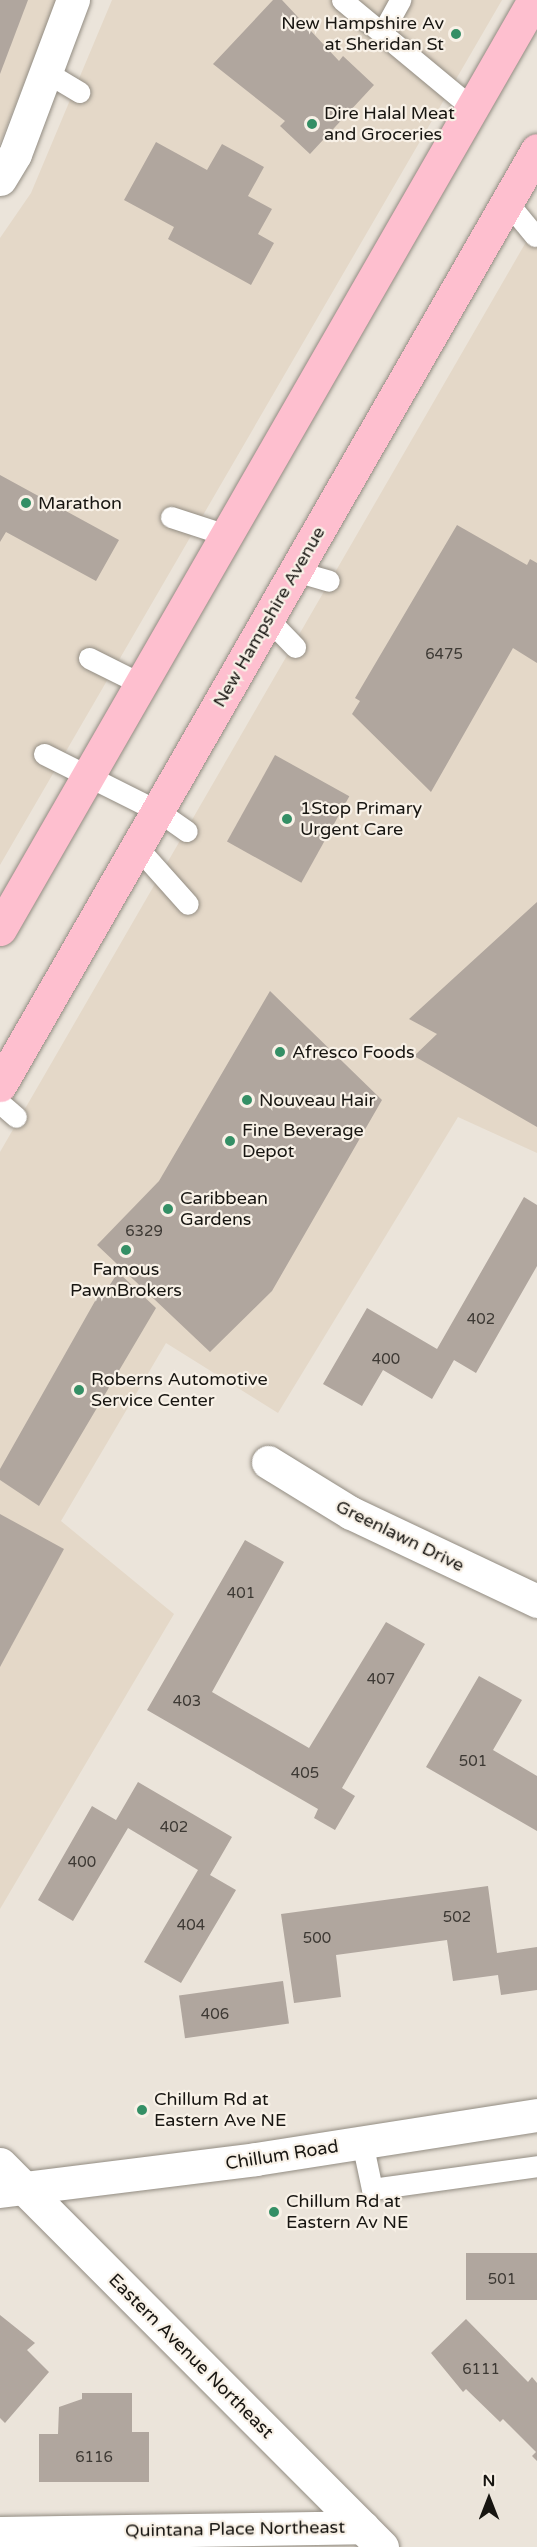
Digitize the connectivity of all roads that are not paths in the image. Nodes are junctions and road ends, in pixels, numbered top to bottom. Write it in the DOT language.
graph roads {
  1 [pos="73,0"];
  2 [pos="342,0"];
  3 [pos="400,0"];
  4 [pos="534,0"];
  5 [pos="382,33"];
  6 [pos="46,72"];
  7 [pos="79,92"];
  8 [pos="472,108"];
  9 [pos="537,150"];
  10 [pos="0,179"];
  11 [pos="507,202"];
  12 [pos="535,236"];
  13 [pos="171,517"];
  14 [pos="226,535"];
  15 [pos="295,571"];
  16 [pos="329,580"];
  17 [pos="268,619"];
  18 [pos="295,647"];
  19 [pos="89,658"];
  20 [pos="141,684"];
  21 [pos="44,754"];
  22 [pos="88,775"];
  23 [pos="158,811"];
  24 [pos="187,831"];
  25 [pos="137,847"];
  26 [pos="188,904"];
  27 [pos="2,922"];
  28 [pos="0,1084"];
  29 [pos="268,1462"];
  30 [pos="537,1601"];
  31 [pos="537,2115"];
  32 [pos="362,2142"];
  33 [pos="0,2164"];
  34 [pos="537,2166"];
  35 [pos="13,2191"];
  36 [pos="0,2533"];
  37 [pos="373,2537"];
  1 -- 6 [label="street"];
  2 -- 5 [label="lane"];
  3 -- 5 [label="lane"];
  4 -- 8 [label="main road"];
  5 -- 8 [label="lane"];
  6 -- 7 [label="lane"];
  6 -- 10 [label="street"];
  8 -- 14 [label="main road"];
  9 -- 11 [label="main road, New Hampshire Avenue"];
  11 -- 12 [label="lane"];
  11 -- 15 [label="main road, New Hampshire Avenue"];
  13 -- 14 [label="lane"];
  14 -- 20 [label="main road"];
  15 -- 16 [label="lane"];
  15 -- 17 [label="main road, New Hampshire Avenue"];
  17 -- 18 [label="lane"];
  17 -- 23 [label="main road, New Hampshire Avenue"];
  19 -- 20 [label="lane"];
  20 -- 22 [label="main road"];
  21 -- 22 [label="lane"];
  22 -- 23 [label="lane"];
  22 -- 27 [label="main road"];
  23 -- 24 [label="lane"];
  23 -- 25 [label="main road, New Hampshire Avenue"];
  25 -- 26 [label="lane"];
  25 -- 28 [label="main road, New Hampshire Avenue"];
  29 -- 30 [label="street, Greenlawn Drive"];
  31 -- 32 [label="street, Chillum Road"];
  32 -- 34 [label="lane"];
  32 -- 35 [label="street, Chillum Road"];
  33 -- 35 [label="street, Eastern Avenue Northeast"];
  35 -- 37 [label="street, Eastern Avenue Northeast"];
  36 -- 37 [label="street, Quintana Place Northeast"];
}
